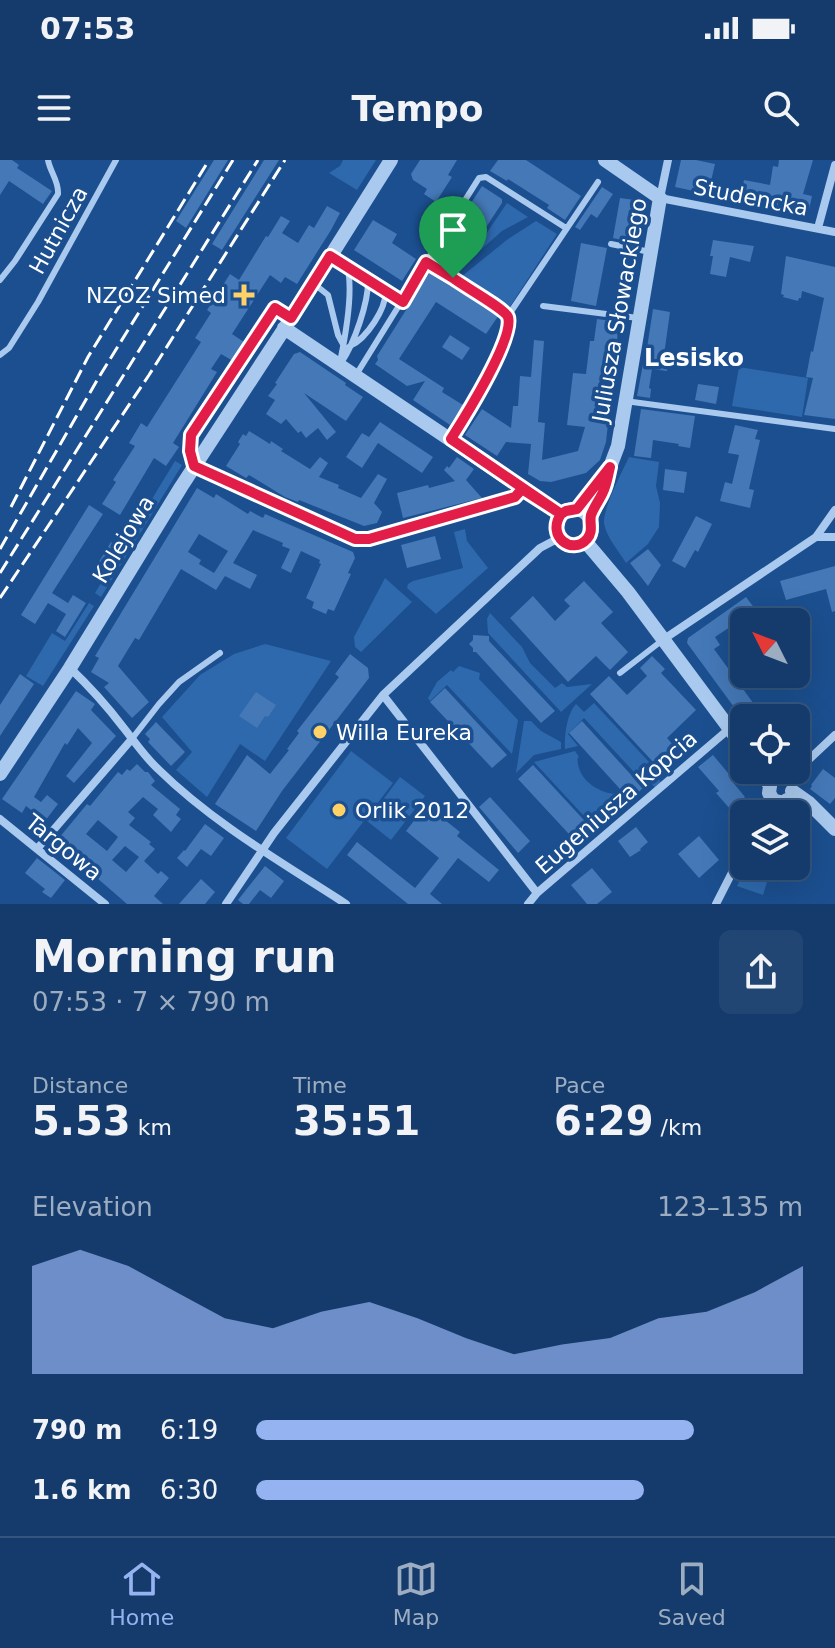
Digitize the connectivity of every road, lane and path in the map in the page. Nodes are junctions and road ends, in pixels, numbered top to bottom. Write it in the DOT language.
graph roads {
  1 [pos="48,160"];
  2 [pos="116,160"];
  3 [pos="391,160"];
  4 [pos="605,160"];
  5 [pos="668,160"];
  6 [pos="835,165"];
  7 [pos="598,182"];
  8 [pos="660,198"];
  9 [pos="566,228"];
  10 [pos="818,228"];
  11 [pos="835,232"];
  12 [pos="611,244"];
  13 [pos="650,252"];
  14 [pos="330,256"];
  15 [pos="426,262"];
  16 [pos="347,266"];
  17 [pos="368,279"];
  18 [pos="0,280"];
  19 [pos="313,283"];
  20 [pos="385,290"];
  21 [pos="403,302"];
  22 [pos="543,306"];
  23 [pos="508,316"];
  24 [pos="638,318"];
  25 [pos="288,323"];
  26 [pos="347,346"];
  27 [pos="0,355"];
  28 [pos="339,366"];
  29 [pos="355,376"];
  30 [pos="625,401"];
  31 [pos="835,429"];
  32 [pos="451,439"];
  33 [pos="194,466"];
  34 [pos="522,489"];
  35 [pos="835,510"];
  36 [pos="561,514"];
  37 [pos="584,514"];
  38 [pos="816,537"];
  39 [pos="835,537"];
  40 [pos="559,538"];
  41 [pos="585,541"];
  42 [pos="664,639"];
  43 [pos="220,653"];
  44 [pos="70,668"];
  45 [pos="620,673"];
  46 [pos="383,695"];
  47 [pos="729,729"];
  48 [pos="835,735"];
  49 [pos="131,740"];
  50 [pos="0,774"];
  51 [pos="779,787"];
  52 [pos="0,819"];
  53 [pos="835,829"];
  54 [pos="37,849"];
  55 [pos="263,849"];
  56 [pos="730,876"];
  57 [pos="537,893"];
  58 [pos="105,904"];
  59 [pos="226,904"];
  60 [pos="346,904"];
  61 [pos="528,904"];
  62 [pos="716,904"];
  1 -- 18 [label="lane"];
  2 -- 27 [label="lane, Hutnicza"];
  3 -- 14 [label="street, Kolejowa"];
  4 -- 8 [label="street"];
  5 -- 8 [label="street, Juliusza Słowackiego"];
  6 -- 10 [label="street"];
  7 -- 9 [label="lane"];
  8 -- 10 [label="street, Studencka"];
  8 -- 13 [label="street, Juliusza Słowackiego"];
  9 -- 15 [label="lane"];
  9 -- 23 [label="lane"];
  10 -- 11 [label="street, Studencka"];
  12 -- 13 [label="lane"];
  13 -- 24 [label="street, Juliusza Słowackiego"];
  14 -- 16 [label="lane"];
  14 -- 19 [label="street, Kolejowa"];
  15 -- 21 [label="lane"];
  15 -- 23 [label="lane"];
  16 -- 17 [label="lane"];
  16 -- 26 [label="lane"];
  17 -- 20 [label="lane"];
  17 -- 26 [label="lane"];
  19 -- 25 [label="street, Kolejowa"];
  19 -- 26 [label="lane"];
  20 -- 21 [label="lane"];
  20 -- 26 [label="lane"];
  21 -- 29 [label="lane"];
  22 -- 24 [label="lane"];
  23 -- 32 [label="lane"];
  24 -- 30 [label="street, Juliusza Słowackiego"];
  25 -- 28 [label="street"];
  25 -- 33 [label="street, Kolejowa"];
  25 -- 33 [label="lane"];
  26 -- 28 [label="lane"];
  28 -- 29 [label="street"];
  29 -- 32 [label="street"];
  30 -- 31 [label="lane"];
  30 -- 37 [label="street, Juliusza Słowackiego"];
  32 -- 34 [label="street"];
  33 -- 34 [label="street"];
  33 -- 44 [label="street, Kolejowa"];
  34 -- 36 [label="street"];
  35 -- 38 [label="street"];
  36 -- 37 [label="street"];
  36 -- 40 [label="street"];
  37 -- 41 [label="street"];
  38 -- 39 [label="street"];
  38 -- 42 [label="street"];
  40 -- 41 [label="street"];
  40 -- 46 [label="street"];
  41 -- 42 [label="street"];
  42 -- 45 [label="lane"];
  42 -- 47 [label="street"];
  43 -- 49 [label="lane"];
  44 -- 49 [label="street"];
  44 -- 50 [label="street, Kolejowa"];
  46 -- 55 [label="street"];
  46 -- 57 [label="street"];
  47 -- 57 [label="street, Eugeniusza Kopcia"];
  48 -- 51 [label="street"];
  49 -- 54 [label="street"];
  49 -- 55 [label="street"];
  51 -- 53 [label="street"];
  52 -- 54 [label="street, Targowa"];
  54 -- 58 [label="street, Targowa"];
  55 -- 59 [label="street"];
  55 -- 60 [label="street"];
  56 -- 62 [label="street"];
  57 -- 61 [label="street, Eugeniusza Kopcia"];
}
